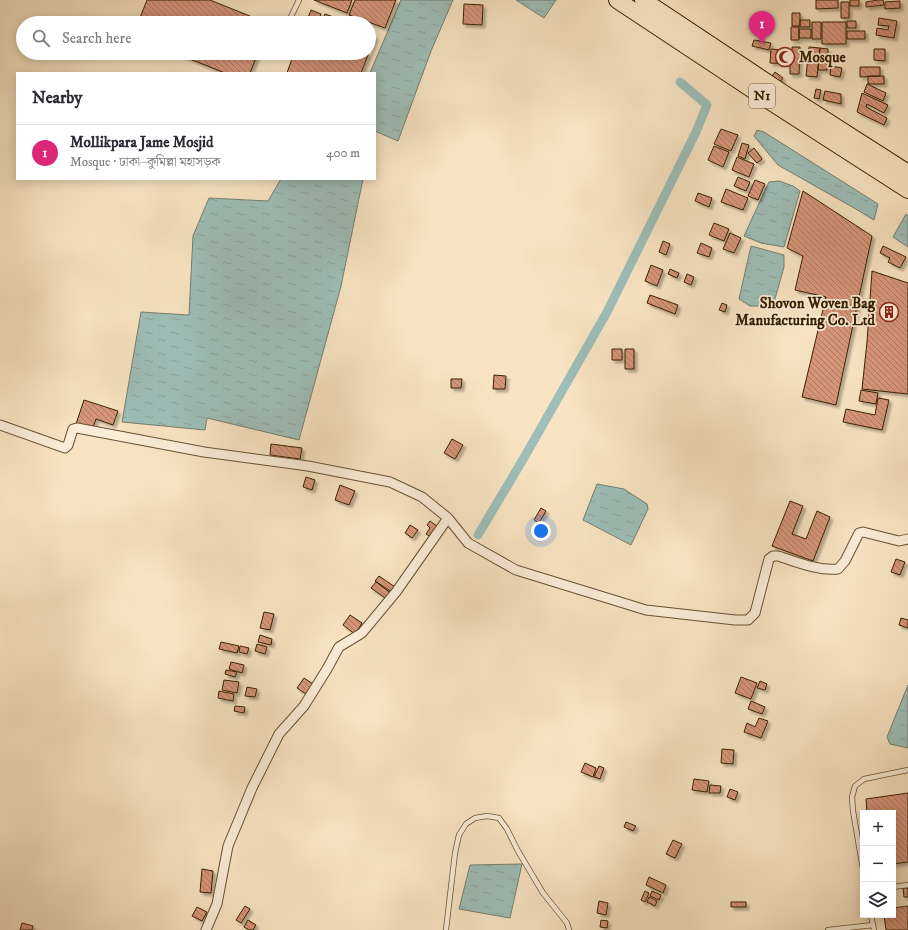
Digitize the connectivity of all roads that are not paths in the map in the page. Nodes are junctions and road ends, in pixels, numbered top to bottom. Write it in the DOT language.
graph roads {
  1 [pos="299,0"];
  2 [pos="617,0"];
  3 [pos="642,0"];
  4 [pos="291,16"];
  5 [pos="908,173"];
  6 [pos="908,190"];
  7 [pos="0,425"];
  8 [pos="448,518"];
  9 [pos="908,539"];
  10 [pos="908,770"];
  11 [pos="860,852"];
  12 [pos="908,885"];
  13 [pos="896,887"];
  14 [pos="874,927"];
  15 [pos="206,930"];
  16 [pos="446,930"];
  17 [pos="569,930"];
  18 [pos="828,930"];
  1 -- 4 [label="lane"];
  2 -- 6 [label="highway, N1"];
  3 -- 5 [label="highway, N1"];
  7 -- 8 [label="street"];
  8 -- 9 [label="street"];
  8 -- 15 [label="street"];
  10 -- 11 [label="lane"];
  12 -- 13 [label="lane"];
  14 -- 18 [label="lane"];
  16 -- 17 [label="lane"];
}
